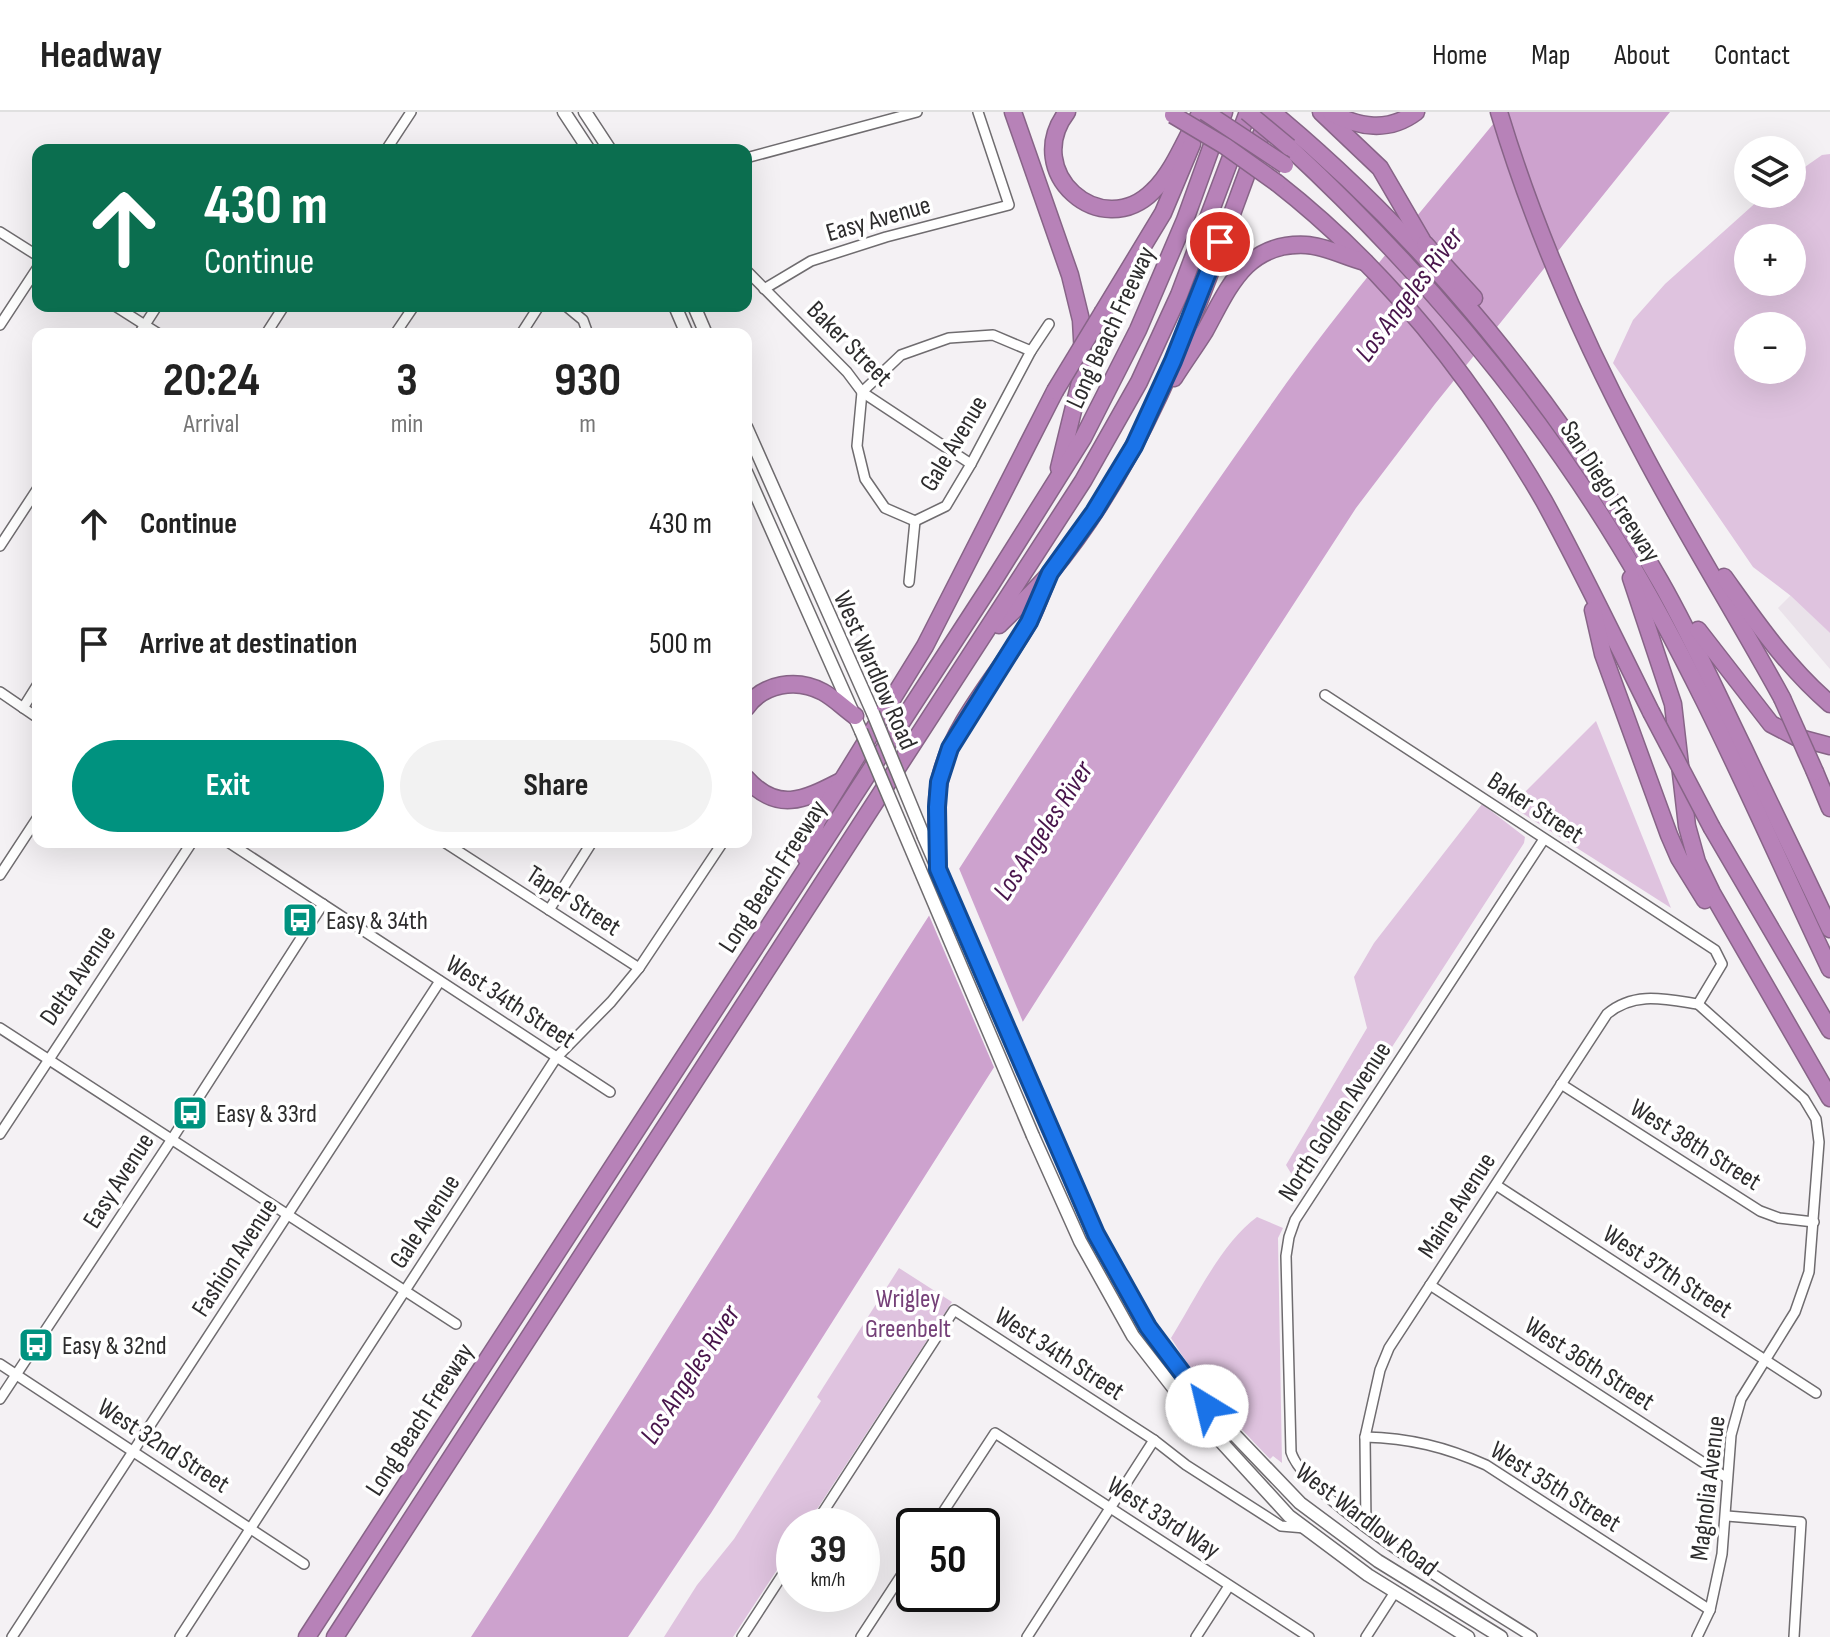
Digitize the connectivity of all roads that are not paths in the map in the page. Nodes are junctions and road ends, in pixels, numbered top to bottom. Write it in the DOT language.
graph roads {
  1 [pos="411,112"];
  2 [pos="564,112"];
  3 [pos="585,112"];
  4 [pos="917,112"];
  5 [pos="978,112"];
  6 [pos="1013,112"];
  7 [pos="1067,112"];
  8 [pos="1203,112"];
  9 [pos="1224,112"];
  10 [pos="1247,112"];
  11 [pos="1262,112"];
  12 [pos="1271,112"];
  13 [pos="1321,112"];
  14 [pos="1329,112"];
  15 [pos="1416,112"];
  16 [pos="1499,112"];
  17 [pos="1170,114"];
  18 [pos="1292,129"];
  19 [pos="390,144"];
  20 [pos="585,144"];
  21 [pos="606,144"];
  22 [pos="752,156"];
  23 [pos="1326,182"];
  24 [pos="1358,194"];
  25 [pos="0,232"];
  26 [pos="1422,240"];
  27 [pos="32,252"];
  28 [pos="1367,262"];
  29 [pos="32,276"];
  30 [pos="752,276"];
  31 [pos="764,289"];
  32 [pos="122,312"];
  33 [pos="573,312"];
  34 [pos="1049,324"];
  35 [pos="0,325"];
  36 [pos="140,328"];
  37 [pos="586,328"];
  38 [pos="1031,351"];
  39 [pos="862,392"];
  40 [pos="1151,414"];
  41 [pos="1555,423"];
  42 [pos="752,441"];
  43 [pos="971,464"];
  44 [pos="1057,479"];
  45 [pos="752,486"];
  46 [pos="32,497"];
  47 [pos="915,521"];
  48 [pos="0,546"];
  49 [pos="1620,546"];
  50 [pos="1698,551"];
  51 [pos="1050,573"];
  52 [pos="909,582"];
  53 [pos="1587,585"];
  54 [pos="1698,630"];
  55 [pos="973,652"];
  56 [pos="0,692"];
  57 [pos="32,694"];
  58 [pos="1325,695"];
  59 [pos="752,703"];
  60 [pos="1830,704"];
  61 [pos="23,708"];
  62 [pos="32,714"];
  63 [pos="858,724"];
  64 [pos="1830,746"];
  65 [pos="841,781"];
  66 [pos="752,783"];
  67 [pos="1830,808"];
  68 [pos="32,826"];
  69 [pos="1544,839"];
  70 [pos="188,848"];
  71 [pos="237,848"];
  72 [pos="460,848"];
  73 [pos="588,848"];
  74 [pos="719,848"];
  75 [pos="938,869"];
  76 [pos="0,875"];
  77 [pos="801,875"];
  78 [pos="323,904"];
  79 [pos="1830,904"];
  80 [pos="549,910"];
  81 [pos="1830,929"];
  82 [pos="1830,942"];
  83 [pos="639,968"];
  84 [pos="1830,969"];
  85 [pos="440,981"];
  86 [pos="1698,1004"];
  87 [pos="1781,1015"];
  88 [pos="0,1028"];
  89 [pos="1830,1030"];
  90 [pos="556,1058"];
  91 [pos="48,1059"];
  92 [pos="1561,1084"];
  93 [pos="610,1092"];
  94 [pos="1830,1098"];
  95 [pos="0,1134"];
  96 [pos="172,1139"];
  97 [pos="1496,1185"];
  98 [pos="288,1215"];
  99 [pos="1814,1222"];
  100 [pos="1430,1285"];
  101 [pos="405,1291"];
  102 [pos="456,1324"];
  103 [pos="1764,1359"];
  104 [pos="0,1364"];
  105 [pos="16,1374"];
  106 [pos="1816,1393"];
  107 [pos="0,1399"];
  108 [pos="1365,1437"];
  109 [pos="1154,1440"];
  110 [pos="133,1451"];
  111 [pos="1295,1465"];
  112 [pos="1727,1478"];
  113 [pos="826,1508"];
  114 [pos="946,1508"];
  115 [pos="1111,1508"];
  116 [pos="1727,1516"];
  117 [pos="1366,1526"];
  118 [pos="251,1528"];
  119 [pos="1305,1528"];
  120 [pos="304,1564"];
  121 [pos="896,1584"];
  122 [pos="776,1585"];
  123 [pos="1229,1586"];
  124 [pos="1395,1592"];
  125 [pos="1710,1610"];
  126 [pos="12,1637"];
  127 [pos="180,1637"];
  128 [pos="307,1637"];
  129 [pos="335,1637"];
  130 [pos="742,1637"];
  131 [pos="861,1637"];
  132 [pos="1027,1637"];
  133 [pos="1196,1637"];
  134 [pos="1309,1637"];
  135 [pos="1366,1637"];
  136 [pos="1468,1637"];
  137 [pos="1501,1637"];
  138 [pos="1532,1637"];
  139 [pos="1697,1637"];
  140 [pos="1794,1637"];
  1 -- 19 [label="street"];
  2 -- 20 [label="main road"];
  3 -- 21 [label="main road"];
  4 -- 22 [label="street"];
  5 -- 31 [label="street, Easy Avenue"];
  6 -- 44 [label="highway"];
  7 -- 8 [label="highway"];
  8 -- 23 [label="highway, bridge"];
  8 -- 65 [label="highway, bridge"];
  9 -- 44 [label="highway, Long Beach Freeway"];
  10 -- 18 [label="highway, San Diego Freeway, bridge"];
  10 -- 55 [label="highway, Long Beach Freeway"];
  11 -- 18 [label="highway"];
  12 -- 18 [label="highway"];
  12 -- 40 [label="highway"];
  13 -- 26 [label="highway"];
  14 -- 15 [label="highway"];
  16 -- 50 [label="highway"];
  17 -- 28 [label="highway, bridge"];
  18 -- 23 [label="highway, San Diego Freeway"];
  18 -- 24 [label="highway"];
  23 -- 24 [label="highway, San Diego Freeway"];
  24 -- 26 [label="highway, San Diego Freeway"];
  24 -- 41 [label="highway, San Diego Freeway"];
  25 -- 27 [label="street"];
  26 -- 41 [label="highway, San Diego Freeway"];
  28 -- 40 [label="highway"];
  28 -- 53 [label="highway"];
  29 -- 35 [label="street"];
  30 -- 31 [label="street, Baker Street"];
  31 -- 39 [label="street, Baker Street"];
  32 -- 36 [label="street"];
  33 -- 37 [label="street"];
  34 -- 38 [label="street, Gale Avenue"];
  38 -- 39 [label="street"];
  38 -- 43 [label="street, Gale Avenue"];
  39 -- 43 [label="street, Baker Street"];
  39 -- 47 [label="street"];
  40 -- 51 [label="highway"];
  41 -- 49 [label="highway, San Diego Freeway"];
  41 -- 54 [label="highway, San Diego Freeway"];
  41 -- 81 [label="highway"];
  41 -- 82 [label="highway"];
  42 -- 75 [label="main road, West Wardlow Road, bridge"];
  43 -- 47 [label="street, Gale Avenue"];
  44 -- 77 [label="highway, Long Beach Freeway"];
  45 -- 63 [label="main road, West Wardlow Road"];
  46 -- 48 [label="street"];
  47 -- 52 [label="street, Gale Avenue"];
  49 -- 84 [label="highway, San Diego Freeway"];
  49 -- 87 [label="highway"];
  50 -- 60 [label="highway"];
  50 -- 67 [label="highway, bridge"];
  51 -- 55 [label="highway"];
  51 -- 75 [label="highway"];
  53 -- 87 [label="highway"];
  53 -- 89 [label="highway, bridge"];
  54 -- 64 [label="highway"];
  54 -- 79 [label="highway, San Diego Freeway"];
  55 -- 129 [label="highway, Long Beach Freeway"];
  56 -- 61 [label="street"];
  57 -- 61 [label="street"];
  58 -- 69 [label="street, Baker Street"];
  59 -- 63 [label="highway"];
  61 -- 62 [label="street"];
  63 -- 119 [label="main road, West Wardlow Road, bridge"];
  65 -- 66 [label="highway"];
  65 -- 77 [label="highway"];
  68 -- 76 [label="street"];
  69 -- 86 [label="street, Baker Street"];
  69 -- 111 [label="street, North Golden Avenue"];
  70 -- 91 [label="street, Delta Avenue"];
  71 -- 78 [label="street, West 34th Street"];
  72 -- 80 [label="street, Taper Street"];
  73 -- 80 [label="street"];
  74 -- 83 [label="street, Gale Avenue"];
  75 -- 137 [label="main road, West Wardlow Road"];
  77 -- 128 [label="highway, Long Beach Freeway"];
  78 -- 85 [label="street, West 34th Street"];
  78 -- 96 [label="street, Easy Avenue"];
  80 -- 83 [label="street, Taper Street"];
  83 -- 90 [label="street, Gale Avenue"];
  85 -- 90 [label="street, West 34th Street"];
  85 -- 98 [label="street, Fashion Avenue"];
  86 -- 92 [label="street, Maine Avenue"];
  86 -- 99 [label="street, Magnolia Avenue"];
  87 -- 94 [label="highway"];
  88 -- 91 [label="street"];
  90 -- 93 [label="street, West 34th Street"];
  90 -- 101 [label="street, Gale Avenue"];
  91 -- 95 [label="street, Delta Avenue"];
  91 -- 96 [label="street"];
  92 -- 97 [label="street, Maine Avenue"];
  92 -- 99 [label="street, West 38th Street"];
  96 -- 98 [label="street"];
  96 -- 105 [label="street, Easy Avenue"];
  97 -- 100 [label="street, Maine Avenue"];
  97 -- 103 [label="street, West 37th Street"];
  98 -- 101 [label="street"];
  98 -- 110 [label="street, Fashion Avenue"];
  99 -- 103 [label="street, Magnolia Avenue"];
  100 -- 108 [label="street, Maine Avenue"];
  100 -- 112 [label="street, West 36th Street"];
  101 -- 102 [label="street"];
  101 -- 118 [label="street, Gale Avenue"];
  103 -- 106 [label="street, West 37th Street"];
  103 -- 112 [label="street, Magnolia Avenue"];
  104 -- 105 [label="street, West 32nd Street"];
  105 -- 107 [label="street, Easy Avenue"];
  105 -- 110 [label="street, West 32nd Street"];
  108 -- 117 [label="street, Maine Avenue"];
  108 -- 125 [label="street, West 35th Street"];
  109 -- 113 [label="street, West 34th Street"];
  109 -- 115 [label="street"];
  109 -- 119 [label="street, West 34th Street"];
  110 -- 118 [label="street, West 32nd Street"];
  110 -- 126 [label="street, Fashion Avenue"];
  111 -- 117 [label="street, West Wardlow Road"];
  112 -- 116 [label="street, Magnolia Avenue"];
  114 -- 115 [label="street, West 33rd Way"];
  115 -- 123 [label="street, West 33rd Way"];
  115 -- 132 [label="street"];
  116 -- 125 [label="street, Magnolia Avenue"];
  116 -- 140 [label="street"];
  117 -- 138 [label="street, West Wardlow Road"];
  118 -- 120 [label="street, West 32nd Street"];
  118 -- 127 [label="street, Gale Avenue"];
  119 -- 124 [label="main road, West Wardlow Road"];
  121 -- 131 [label="street"];
  122 -- 130 [label="street"];
  123 -- 133 [label="street"];
  123 -- 134 [label="street, West 33rd Way"];
  124 -- 135 [label="street"];
  124 -- 136 [label="main road, West Wardlow Road"];
  125 -- 139 [label="street, Magnolia Avenue"];
}
